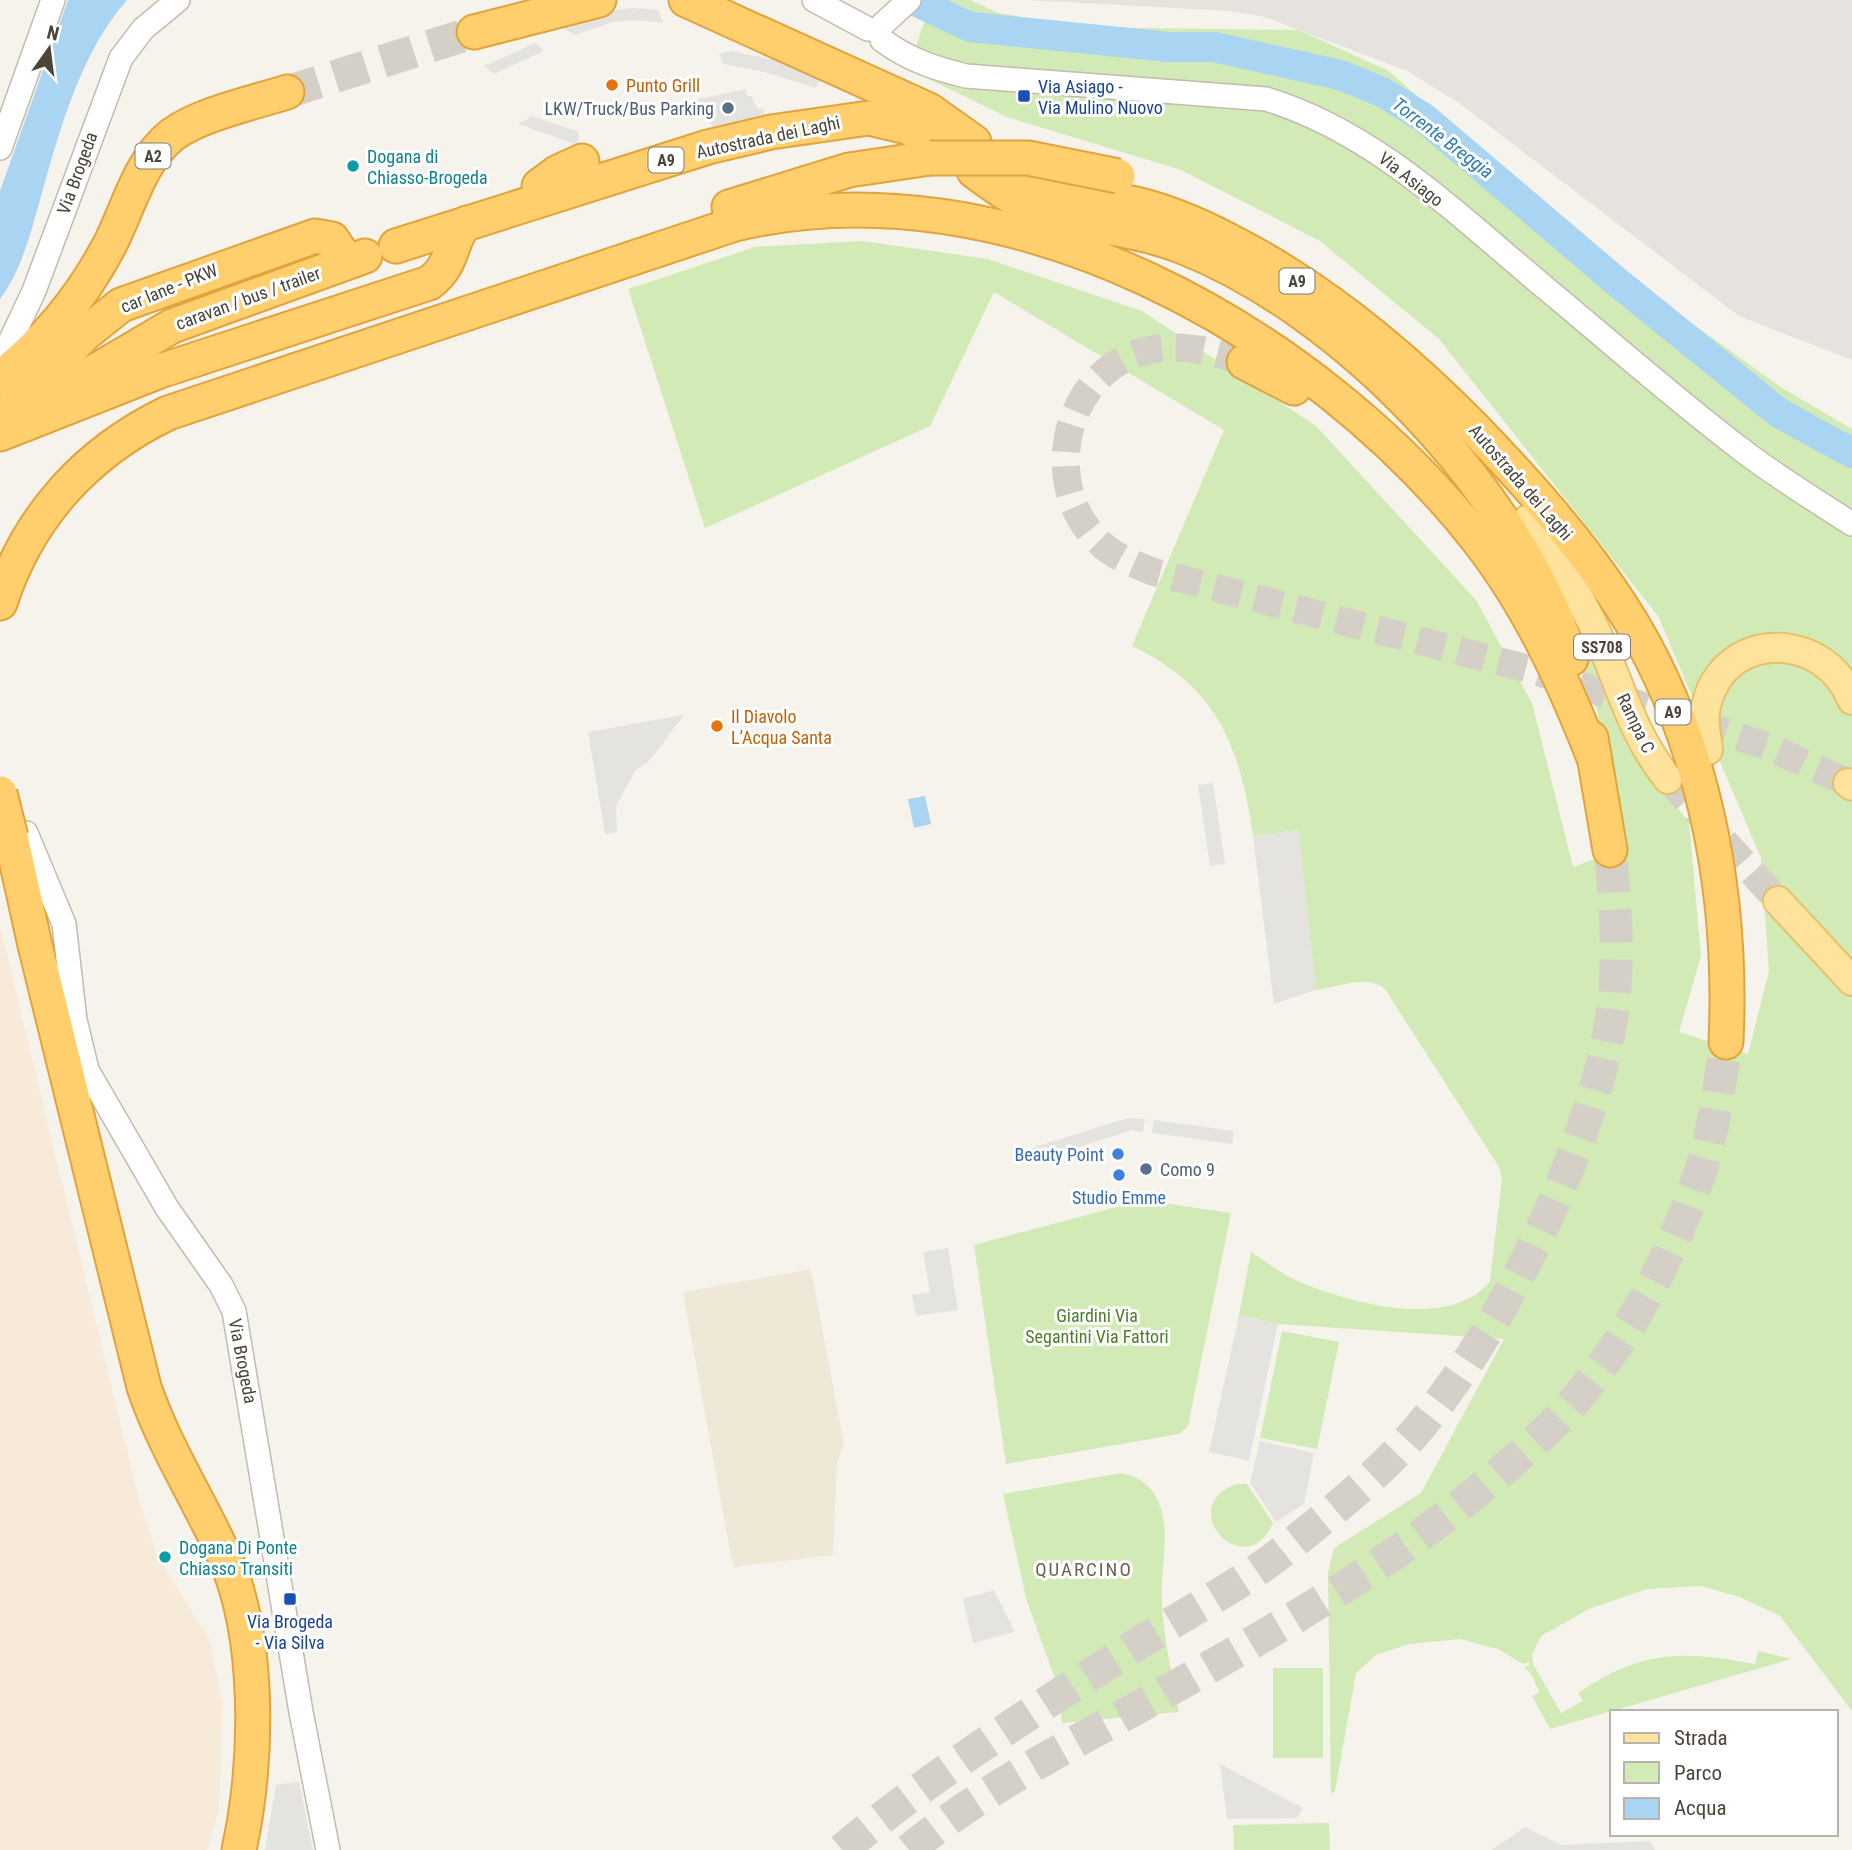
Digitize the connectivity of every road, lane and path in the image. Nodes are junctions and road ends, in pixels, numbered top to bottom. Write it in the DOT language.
graph roads {
  1 [pos="53,0"];
  2 [pos="178,0"];
  3 [pos="599,0"];
  4 [pos="687,0"];
  5 [pos="814,0"];
  6 [pos="905,4"];
  7 [pos="878,31"];
  8 [pos="474,32"];
  9 [pos="747,44"];
  10 [pos="795,50"];
  11 [pos="287,92"];
  12 [pos="818,103"];
  13 [pos="869,118"];
  14 [pos="0,148"];
  15 [pos="934,151"];
  16 [pos="582,161"];
  17 [pos="1007,169"];
  18 [pos="509,209"];
  19 [pos="467,223"];
  20 [pos="372,254"];
  21 [pos="1244,362"];
  22 [pos="0,363"];
  23 [pos="1401,396"];
  24 [pos="11,413"];
  25 [pos="1541,519"];
  26 [pos="1852,524"];
  27 [pos="1479,541"];
  28 [pos="0,552"];
  29 [pos="0,603"];
  30 [pos="1852,699"];
  31 [pos="1708,750"];
  32 [pos="1594,758"];
  33 [pos="1668,779"];
  34 [pos="0,793"];
  35 [pos="19,835"];
  36 [pos="1610,850"];
  37 [pos="0,870"];
  38 [pos="1778,901"];
  39 [pos="1726,934"];
  40 [pos="1852,981"];
  41 [pos="1726,1042"];
  42 [pos="200,1505"];
  43 [pos="221,1850"];
  44 [pos="239,1850"];
  45 [pos="256,1850"];
  46 [pos="327,1850"];
  1 -- 14 [label="street"];
  2 -- 22 [label="street, Via Brogeda"];
  3 -- 8 [label="highway"];
  4 -- 10 [label="highway, Autostrada dei Laghi / A9"];
  5 -- 7 [label="street"];
  6 -- 7 [label="street"];
  7 -- 26 [label="street, Via Asiago"];
  9 -- 10 [label="highway"];
  10 -- 23 [label="highway, Autostrada dei Laghi / A9"];
  11 -- 24 [label="highway, A2"];
  12 -- 13 [label="highway"];
  13 -- 15 [label="highway, Autostrada dei Laghi / A9"];
  13 -- 18 [label="highway, Autostrada dei Laghi / A9"];
  15 -- 25 [label="highway, bridge"];
  15 -- 28 [label="highway"];
  16 -- 18 [label="highway"];
  17 -- 25 [label="highway, Autostrada dei Laghi / A9"];
  18 -- 19 [label="highway, Autostrada dei Laghi / A9"];
  19 -- 20 [label="highway, Autostrada dei Laghi / A9"];
  19 -- 24 [label="highway"];
  20 -- 24 [label="highway, car lane - PKW"];
  21 -- 27 [label="highway"];
  23 -- 25 [label="highway"];
  23 -- 32 [label="highway, Autostrada dei Laghi / A9"];
  25 -- 33 [label="main road, Rampa C / SS708"];
  25 -- 39 [label="highway, Autostrada dei Laghi / A9"];
  27 -- 29 [label="highway"];
  27 -- 32 [label="highway"];
  30 -- 31 [label="main road"];
  31 -- 39 [label="highway"];
  32 -- 36 [label="highway, Autostrada dei Laghi / A9"];
  34 -- 35 [label="highway, bridge"];
  35 -- 42 [label="highway"];
  35 -- 46 [label="street, Via Brogeda"];
  37 -- 43 [label="highway"];
  38 -- 40 [label="main road"];
  39 -- 41 [label="highway, Autostrada dei Laghi / A9"];
  42 -- 44 [label="highway"];
  42 -- 45 [label="highway"];
}
